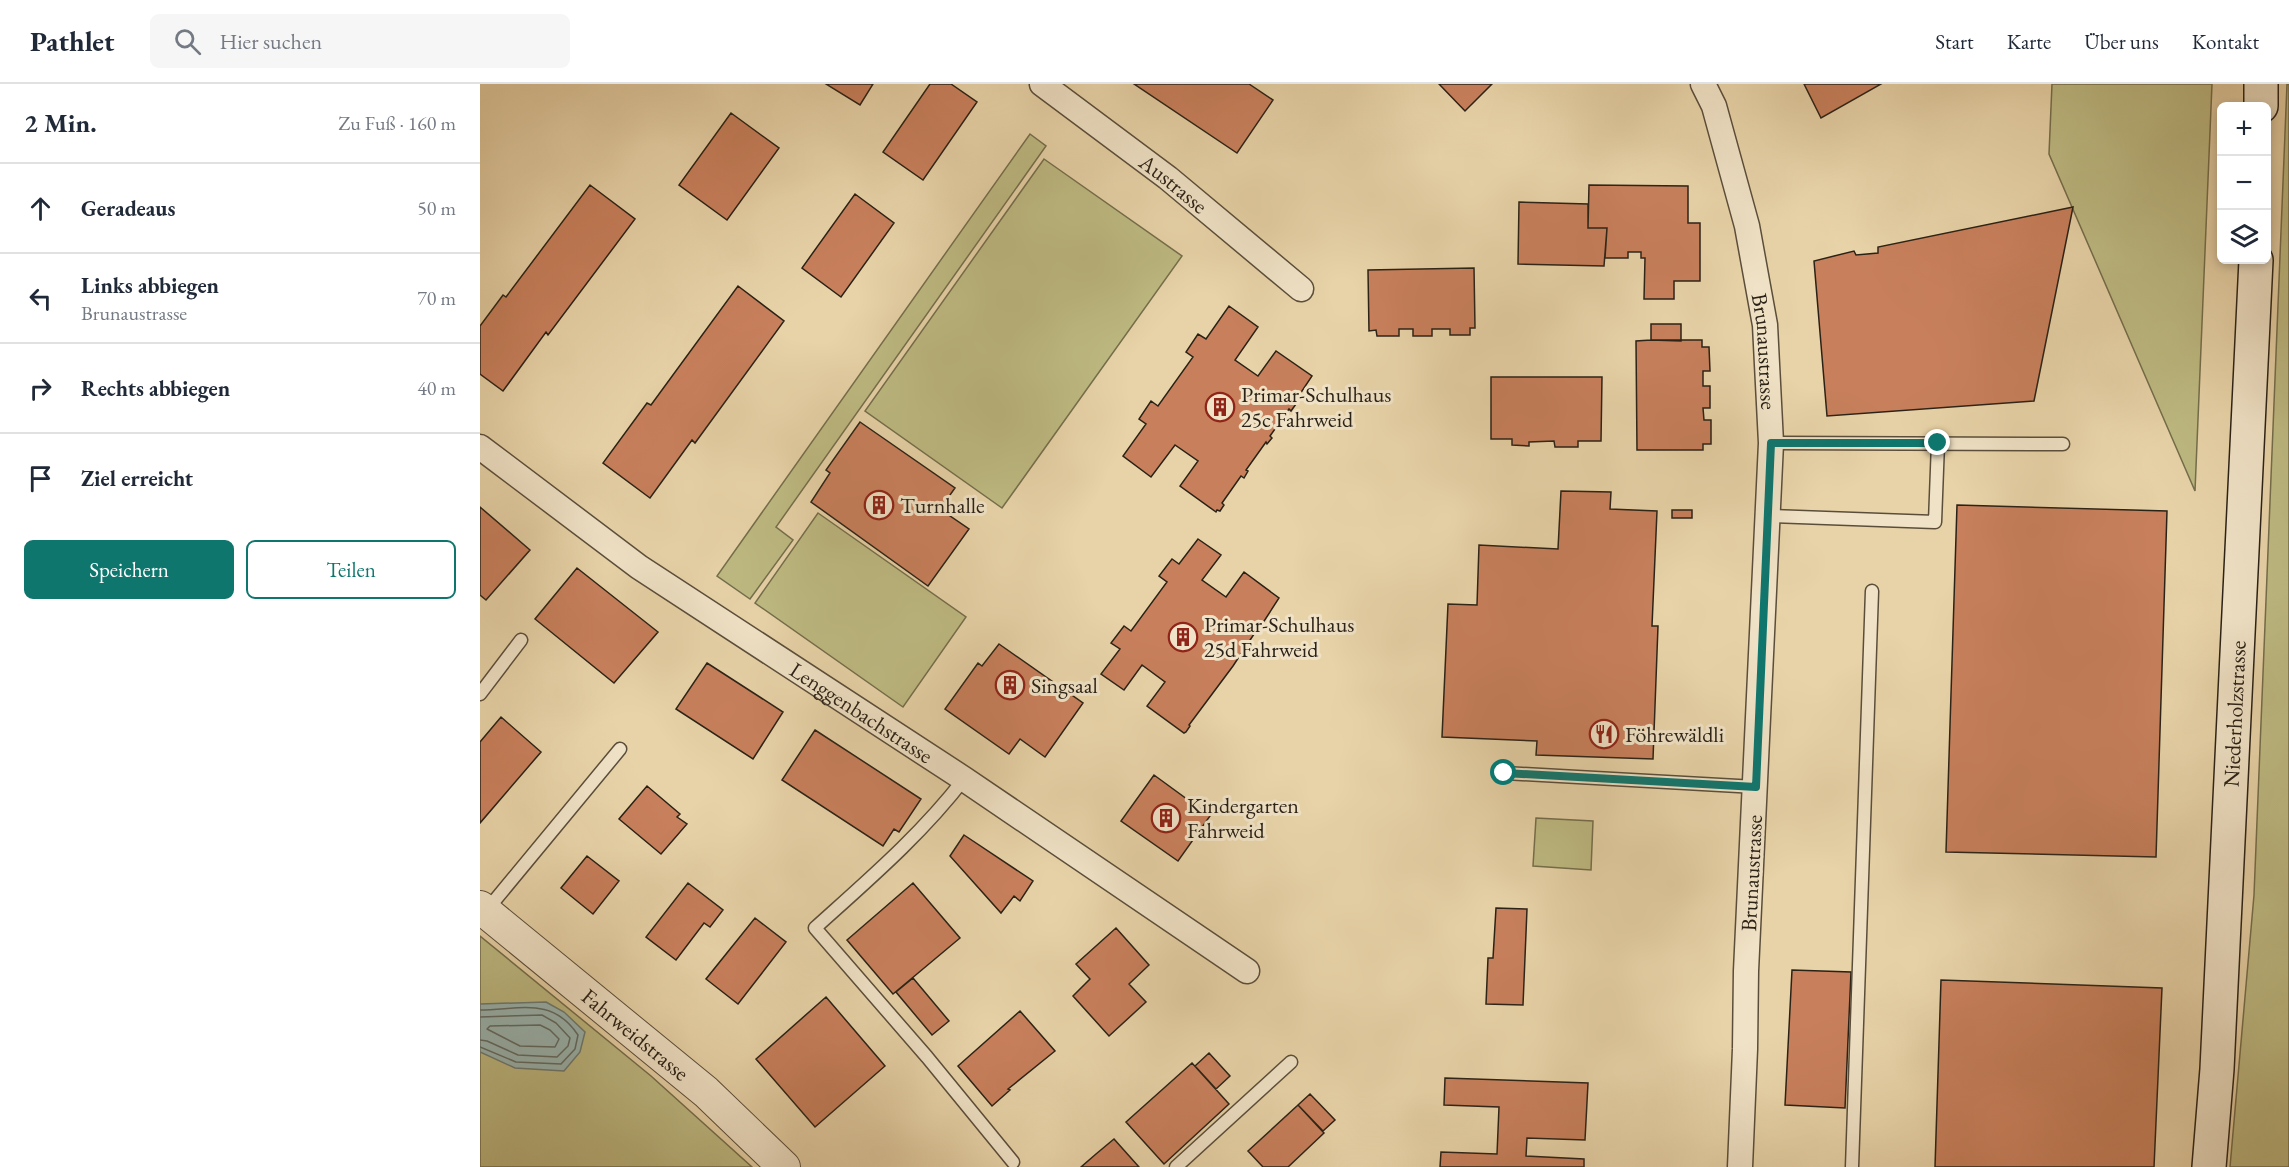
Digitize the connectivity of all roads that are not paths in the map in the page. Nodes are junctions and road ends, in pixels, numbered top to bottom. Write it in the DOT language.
graph roads {
  1 [pos="1042,84"];
  2 [pos="1703,84"];
  3 [pos="2261,84"];
  4 [pos="2261,102"];
  5 [pos="2256,264"];
  6 [pos="1301,289"];
  7 [pos="1771,443"];
  8 [pos="1938,443"];
  9 [pos="2062,444"];
  10 [pos="480,447"];
  11 [pos="1768,516"];
  12 [pos="1872,591"];
  13 [pos="521,640"];
  14 [pos="480,694"];
  15 [pos="620,749"];
  16 [pos="1504,773"];
  17 [pos="964,779"];
  18 [pos="1756,787"];
  19 [pos="483,909"];
  20 [pos="1247,971"];
  21 [pos="1291,1062"];
  22 [pos="1012,1162"];
  23 [pos="784,1167"];
  24 [pos="1176,1167"];
  25 [pos="1740,1167"];
  26 [pos="1852,1167"];
  27 [pos="2209,1167"];
  1 -- 6 [label="street, Austrasse"];
  2 -- 7 [label="street, Brunaustrasse"];
  3 -- 4 [label="main road"];
  5 -- 27 [label="main road, Niederholzstrasse"];
  7 -- 8 [label="lane"];
  7 -- 11 [label="street, Brunaustrasse"];
  8 -- 9 [label="lane"];
  8 -- 11 [label="lane"];
  10 -- 17 [label="street, Lenggenbachstrasse"];
  11 -- 18 [label="street, Brunaustrasse"];
  12 -- 26 [label="lane"];
  13 -- 14 [label="lane"];
  15 -- 19 [label="lane"];
  16 -- 18 [label="lane"];
  17 -- 20 [label="street, Lenggenbachstrasse"];
  17 -- 22 [label="lane"];
  18 -- 25 [label="street, Brunaustrasse"];
  19 -- 23 [label="street, Fahrweidstrasse"];
  21 -- 24 [label="lane"];
}
